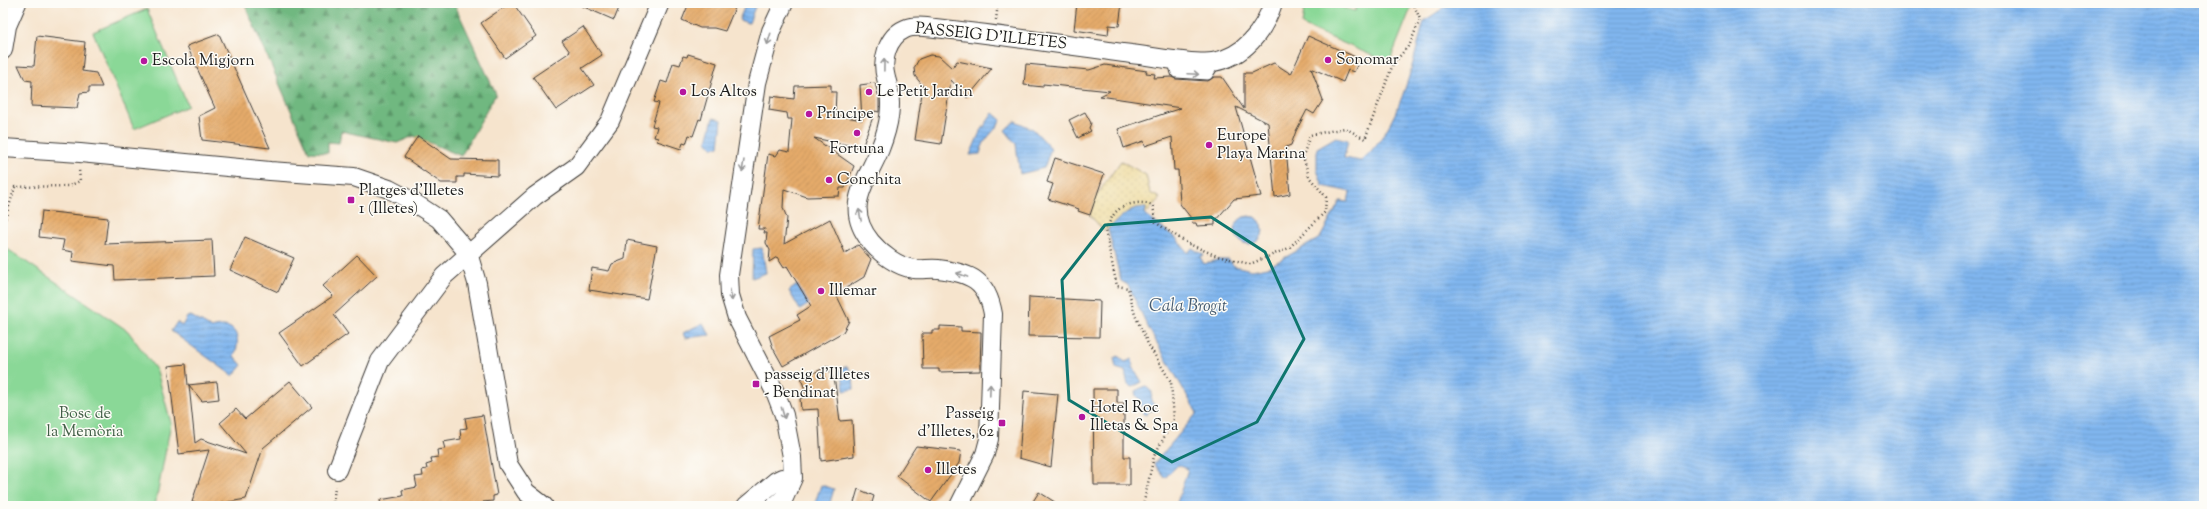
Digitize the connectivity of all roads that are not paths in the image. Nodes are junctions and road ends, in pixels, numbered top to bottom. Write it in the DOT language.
graph roads {
  1 [pos="17,3"];
  2 [pos="660,3"];
  3 [pos="784,3"];
  4 [pos="1273,3"];
  5 [pos="3,50"];
  6 [pos="3,148"];
  7 [pos="468,253"];
  8 [pos="787,433"];
  9 [pos="337,470"];
  10 [pos="767,488"];
  11 [pos="789,489"];
  12 [pos="544,506"];
  13 [pos="746,506"];
  14 [pos="776,506"];
  15 [pos="959,506"];
  1 -- 5 [label="street"];
  2 -- 7 [label="street"];
  3 -- 8 [label="street, one-way"];
  15 -- 4 [label="street, PASSEIG D'ILLETES, one-way"];
  6 -- 7 [label="street"];
  7 -- 9 [label="street"];
  7 -- 12 [label="street"];
  8 -- 10 [label="street"];
  8 -- 11 [label="street"];
  10 -- 11 [label="street"];
  10 -- 13 [label="street"];
  11 -- 14 [label="street"];
}
